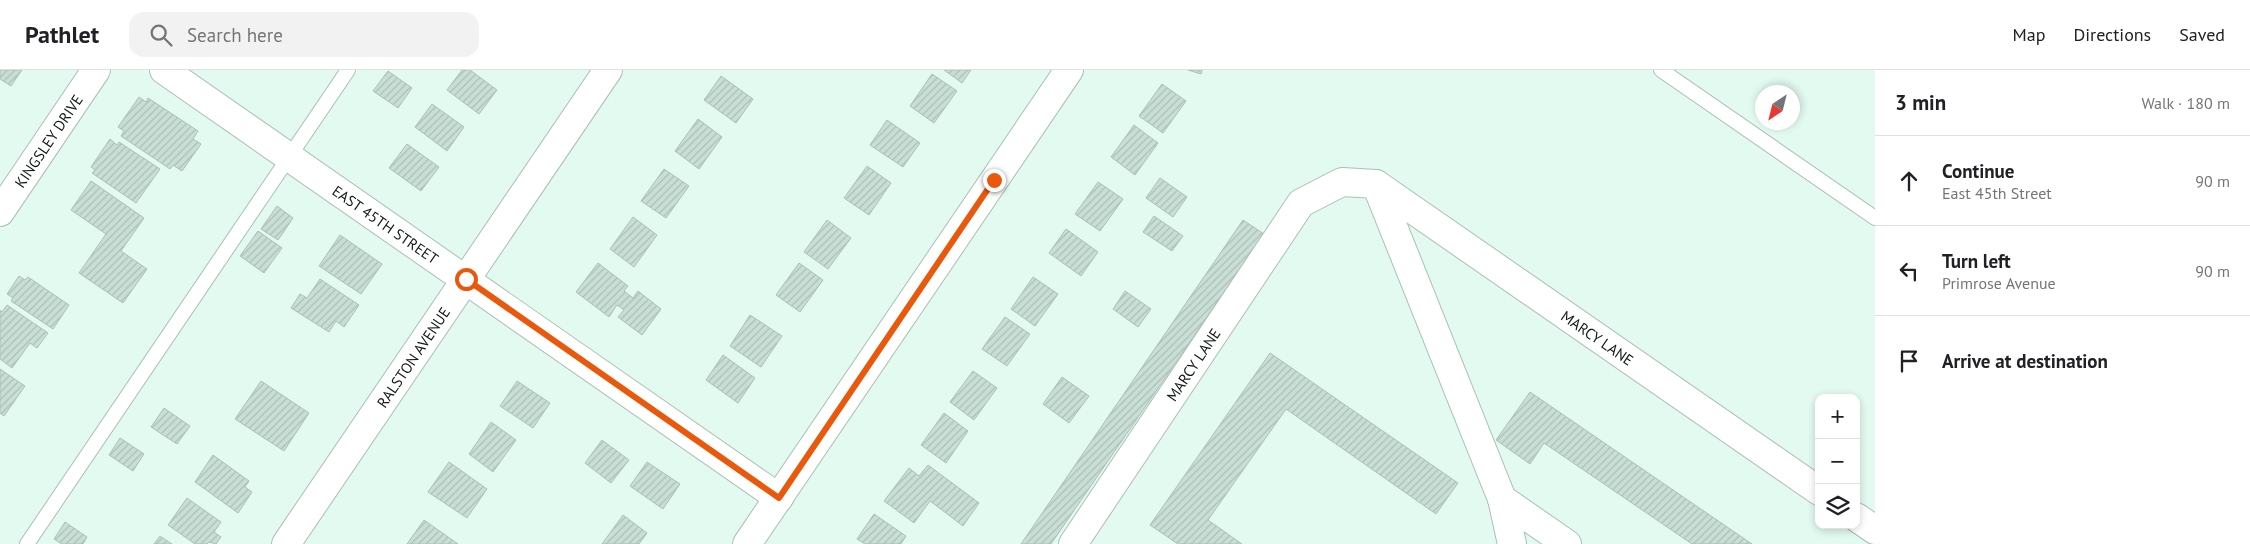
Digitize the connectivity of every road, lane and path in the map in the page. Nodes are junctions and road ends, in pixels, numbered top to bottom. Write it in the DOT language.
graph roads {
  1 [pos="96,70"];
  2 [pos="164,70"];
  3 [pos="348,70"];
  4 [pos="608,70"];
  5 [pos="1069,70"];
  6 [pos="1661,70"];
  7 [pos="289,156"];
  8 [pos="1376,184"];
  9 [pos="0,212"];
  10 [pos="1875,218"];
  11 [pos="466,279"];
  12 [pos="1815,488"];
  13 [pos="779,498"];
  14 [pos="1502,499"];
  15 [pos="1860,520"];
  16 [pos="1875,530"];
  17 [pos="27,544"];
  18 [pos="286,544"];
  19 [pos="748,544"];
  20 [pos="1073,544"];
  21 [pos="1512,544"];
  22 [pos="1567,544"];
  1 -- 9 [label="street, KINGSLEY DRIVE"];
  2 -- 7 [label="street, EAST 45TH STREET"];
  3 -- 7 [label="lane"];
  4 -- 11 [label="street, RALSTON AVENUE"];
  5 -- 13 [label="street"];
  6 -- 10 [label="lane"];
  7 -- 11 [label="street, EAST 45TH STREET"];
  7 -- 17 [label="lane"];
  8 -- 12 [label="street, MARCY LANE"];
  8 -- 14 [label="street"];
  8 -- 20 [label="street, MARCY LANE"];
  11 -- 13 [label="street, EAST 45TH STREET"];
  11 -- 18 [label="street, RALSTON AVENUE"];
  13 -- 19 [label="street"];
  14 -- 21 [label="street"];
  14 -- 22 [label="street"];
  15 -- 16 [label="street"];
}
